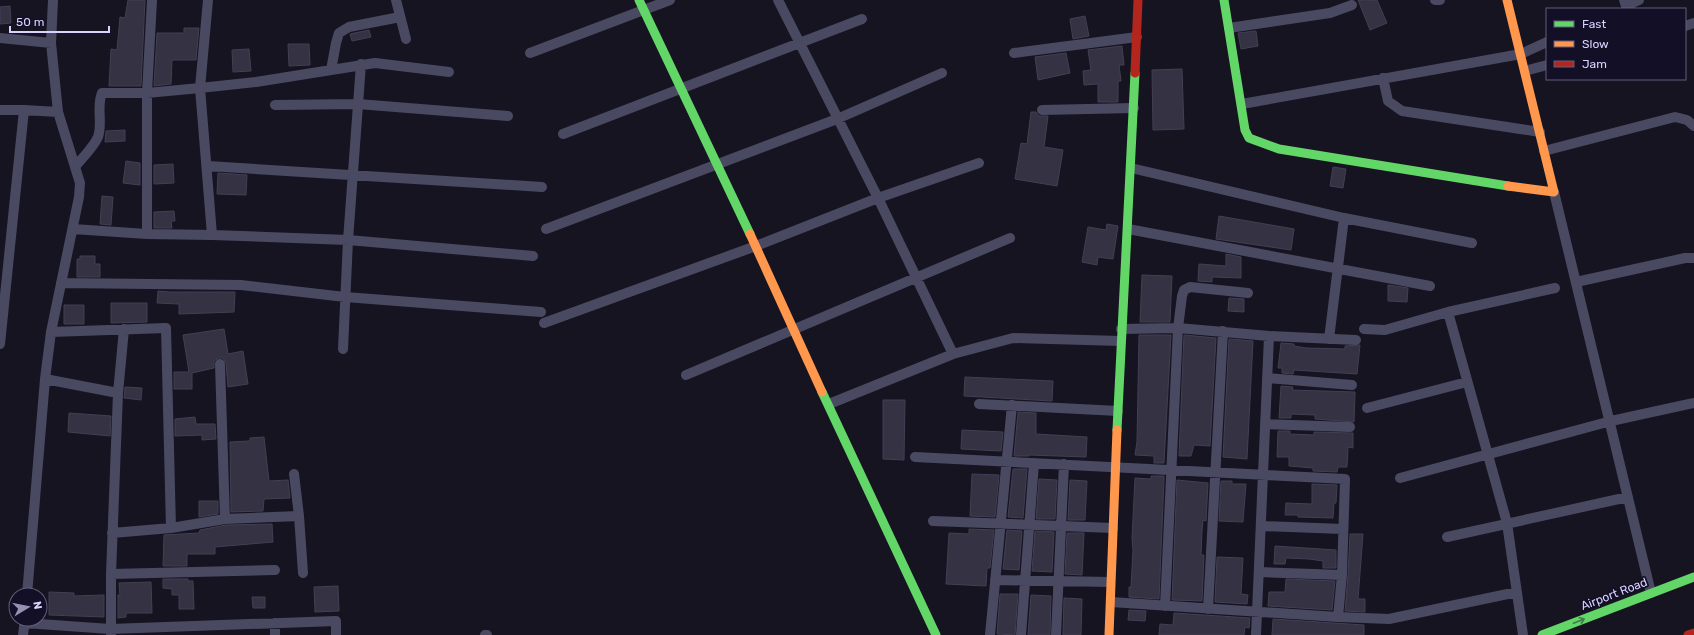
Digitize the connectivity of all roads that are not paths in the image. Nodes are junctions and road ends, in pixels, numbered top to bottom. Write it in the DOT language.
graph roads {
  1 [pos="53,0"];
  2 [pos="152,0"];
  3 [pos="208,0"];
  4 [pos="396,0"];
  5 [pos="639,0"];
  6 [pos="670,0"];
  7 [pos="778,0"];
  8 [pos="1138,0"];
  9 [pos="1224,0"];
  10 [pos="1435,0"];
  11 [pos="1440,0"];
  12 [pos="1507,0"];
  13 [pos="1639,0"];
  14 [pos="1352,5"];
  15 [pos="1623,5"];
  16 [pos="644,10"];
  17 [pos="400,17"];
  18 [pos="862,19"];
  19 [pos="1229,28"];
  20 [pos="1137,37"];
  21 [pos="0,38"];
  22 [pos="406,39"];
  23 [pos="800,42"];
  24 [pos="1546,42"];
  25 [pos="51,43"];
  26 [pos="530,53"];
  27 [pos="1014,53"];
  28 [pos="1521,54"];
  29 [pos="361,64"];
  30 [pos="1546,64"];
  31 [pos="331,70"];
  32 [pos="1525,71"];
  33 [pos="449,72"];
  34 [pos="942,73"];
  35 [pos="1383,78"];
  36 [pos="200,88"];
  37 [pos="681,89"];
  38 [pos="147,93"];
  39 [pos="358,104"];
  40 [pos="1242,104"];
  41 [pos="275,105"];
  42 [pos="1134,108"];
  43 [pos="0,110"];
  44 [pos="24,110"];
  45 [pos="1042,110"];
  46 [pos="58,112"];
  47 [pos="508,116"];
  48 [pos="837,119"];
  49 [pos="1694,126"];
  50 [pos="1540,132"];
  51 [pos="563,134"];
  52 [pos="1544,151"];
  53 [pos="979,163"];
  54 [pos="716,164"];
  55 [pos="208,166"];
  56 [pos="75,167"];
  57 [pos="1131,168"];
  58 [pos="352,175"];
  59 [pos="542,187"];
  60 [pos="1554,192"];
  61 [pos="878,198"];
  62 [pos="1344,218"];
  63 [pos="546,228"];
  64 [pos="73,229"];
  65 [pos="1128,229"];
  66 [pos="147,234"];
  67 [pos="212,235"];
  68 [pos="1010,238"];
  69 [pos="348,240"];
  70 [pos="1472,243"];
  71 [pos="756,246"];
  72 [pos="533,256"];
  73 [pos="1694,258"];
  74 [pos="1337,268"];
  75 [pos="916,277"];
  76 [pos="1576,282"];
  77 [pos="61,283"];
  78 [pos="1430,286"];
  79 [pos="1555,288"];
  80 [pos="1248,293"];
  81 [pos="345,297"];
  82 [pos="541,312"];
  83 [pos="1448,312"];
  84 [pos="544,323"];
  85 [pos="1178,328"];
  86 [pos="124,329"];
  87 [pos="1121,329"];
  88 [pos="1364,329"];
  89 [pos="793,330"];
  90 [pos="1223,331"];
  91 [pos="51,332"];
  92 [pos="1269,336"];
  93 [pos="1329,339"];
  94 [pos="1356,340"];
  95 [pos="1120,341"];
  96 [pos="0,344"];
  97 [pos="343,348"];
  98 [pos="953,354"];
  99 [pos="220,364"];
  100 [pos="686,375"];
  101 [pos="1267,378"];
  102 [pos="45,379"];
  103 [pos="1467,382"];
  104 [pos="1352,385"];
  105 [pos="118,393"];
  106 [pos="1694,403"];
  107 [pos="829,404"];
  108 [pos="980,404"];
  109 [pos="1012,405"];
  110 [pos="1366,408"];
  111 [pos="1118,411"];
  112 [pos="1610,421"];
  113 [pos="1265,424"];
  114 [pos="1350,427"];
  115 [pos="1487,456"];
  116 [pos="915,457"];
  117 [pos="1006,461"];
  118 [pos="1034,463"];
  119 [pos="1064,464"];
  120 [pos="1116,467"];
  121 [pos="1171,470"];
  122 [pos="1216,472"];
  123 [pos="294,474"];
  124 [pos="1263,475"];
  125 [pos="1400,478"];
  126 [pos="1628,497"];
  127 [pos="299,516"];
  128 [pos="225,519"];
  129 [pos="933,521"];
  130 [pos="1507,523"];
  131 [pos="1000,524"];
  132 [pos="1030,525"];
  133 [pos="1061,526"];
  134 [pos="1261,526"];
  135 [pos="171,528"];
  136 [pos="1113,528"];
  137 [pos="1343,529"];
  138 [pos="112,533"];
  139 [pos="1447,537"];
  140 [pos="275,570"];
  141 [pos="1259,572"];
  142 [pos="303,573"];
  143 [pos="111,574"];
  144 [pos="1342,575"];
  145 [pos="1694,577"];
  146 [pos="995,580"];
  147 [pos="1025,581"];
  148 [pos="1058,581"];
  149 [pos="1110,582"];
  150 [pos="28,587"];
  151 [pos="1517,592"];
  152 [pos="1651,593"];
  153 [pos="1111,602"];
  154 [pos="1164,606"];
  155 [pos="1208,608"];
  156 [pos="1257,612"];
  157 [pos="1338,617"];
  158 [pos="275,623"];
  159 [pos="48,624"];
  160 [pos="228,630"];
  161 [pos="110,632"];
  162 [pos="171,632"];
  163 [pos="1694,633"];
  164 [pos="275,635"];
  165 [pos="336,635"];
  166 [pos="936,635"];
  167 [pos="990,635"];
  168 [pos="1021,635"];
  169 [pos="1056,635"];
  170 [pos="1109,635"];
  171 [pos="1256,635"];
  172 [pos="1523,635"];
  173 [pos="1542,635"];
  174 [pos="1688,635"];
  1 -- 25 [label="street"];
  2 -- 38 [label="street"];
  3 -- 36 [label="street"];
  4 -- 17 [label="street"];
  5 -- 16 [label="street"];
  6 -- 16 [label="street"];
  7 -- 23 [label="street"];
  8 -- 20 [label="street"];
  9 -- 19 [label="street"];
  10 -- 11 [label="street"];
  12 -- 28 [label="street"];
  13 -- 15 [label="street"];
  14 -- 19 [label="street"];
  16 -- 26 [label="street"];
  16 -- 37 [label="street"];
  17 -- 22 [label="street"];
  17 -- 31 [label="street"];
  18 -- 23 [label="street"];
  19 -- 40 [label="street"];
  20 -- 27 [label="street"];
  20 -- 42 [label="street"];
  21 -- 25 [label="street"];
  23 -- 37 [label="street"];
  23 -- 48 [label="street"];
  24 -- 28 [label="street"];
  25 -- 46 [label="street"];
  28 -- 32 [label="street"];
  28 -- 35 [label="street"];
  29 -- 31 [label="street"];
  29 -- 33 [label="street"];
  29 -- 39 [label="street"];
  30 -- 32 [label="street"];
  31 -- 36 [label="street"];
  32 -- 50 [label="street"];
  34 -- 48 [label="street"];
  35 -- 40 [label="street"];
  35 -- 50 [label="street"];
  36 -- 38 [label="street"];
  36 -- 55 [label="street"];
  37 -- 51 [label="street"];
  37 -- 54 [label="street"];
  38 -- 56 [label="street"];
  38 -- 66 [label="street"];
  39 -- 41 [label="street"];
  39 -- 47 [label="street"];
  39 -- 58 [label="street"];
  40 -- 60 [label="street"];
  42 -- 45 [label="street"];
  42 -- 57 [label="street"];
  43 -- 44 [label="street"];
  44 -- 46 [label="street"];
  44 -- 96 [label="street"];
  46 -- 56 [label="street"];
  48 -- 54 [label="street"];
  48 -- 61 [label="street"];
  49 -- 52 [label="street"];
  50 -- 52 [label="street"];
  52 -- 60 [label="street"];
  53 -- 61 [label="street"];
  54 -- 63 [label="street"];
  54 -- 71 [label="street"];
  55 -- 58 [label="street"];
  55 -- 67 [label="street"];
  56 -- 64 [label="street"];
  57 -- 62 [label="street"];
  57 -- 65 [label="street"];
  58 -- 59 [label="street"];
  58 -- 69 [label="street"];
  60 -- 76 [label="street"];
  61 -- 71 [label="street"];
  61 -- 75 [label="street"];
  62 -- 70 [label="street"];
  62 -- 74 [label="street"];
  64 -- 66 [label="street"];
  64 -- 77 [label="street"];
  65 -- 74 [label="street"];
  65 -- 87 [label="street"];
  66 -- 67 [label="street"];
  67 -- 69 [label="street"];
  68 -- 75 [label="street"];
  69 -- 72 [label="street"];
  69 -- 81 [label="street"];
  71 -- 84 [label="street"];
  71 -- 89 [label="street"];
  73 -- 76 [label="street"];
  74 -- 78 [label="street"];
  74 -- 93 [label="street"];
  75 -- 89 [label="street"];
  75 -- 98 [label="street"];
  76 -- 112 [label="street"];
  77 -- 81 [label="street"];
  77 -- 91 [label="street"];
  79 -- 83 [label="street"];
  80 -- 85 [label="street"];
  81 -- 82 [label="street"];
  81 -- 97 [label="street"];
  83 -- 88 [label="street"];
  83 -- 103 [label="street"];
  85 -- 87 [label="street"];
  85 -- 90 [label="street"];
  85 -- 121 [label="street"];
  86 -- 91 [label="street"];
  86 -- 105 [label="street"];
  86 -- 135 [label="street"];
  87 -- 95 [label="street"];
  89 -- 100 [label="street"];
  89 -- 107 [label="street"];
  90 -- 92 [label="street"];
  90 -- 122 [label="street"];
  91 -- 102 [label="street"];
  92 -- 93 [label="street"];
  92 -- 101 [label="street"];
  93 -- 94 [label="street"];
  95 -- 98 [label="street"];
  95 -- 111 [label="street"];
  98 -- 107 [label="street"];
  99 -- 128 [label="street"];
  101 -- 104 [label="street"];
  101 -- 113 [label="street"];
  102 -- 105 [label="street"];
  102 -- 150 [label="street"];
  103 -- 110 [label="street"];
  103 -- 115 [label="street"];
  105 -- 138 [label="street"];
  106 -- 112 [label="street"];
  107 -- 166 [label="street"];
  108 -- 109 [label="street"];
  109 -- 111 [label="street"];
  109 -- 117 [label="street"];
  111 -- 120 [label="street"];
  112 -- 115 [label="street"];
  112 -- 126 [label="street"];
  113 -- 114 [label="street"];
  113 -- 124 [label="street"];
  115 -- 125 [label="street"];
  115 -- 130 [label="street"];
  116 -- 117 [label="street"];
  117 -- 118 [label="street"];
  117 -- 131 [label="street"];
  118 -- 119 [label="street"];
  118 -- 132 [label="street"];
  119 -- 120 [label="street"];
  119 -- 133 [label="street"];
  120 -- 121 [label="street"];
  120 -- 136 [label="street"];
  121 -- 122 [label="street"];
  121 -- 154 [label="street"];
  122 -- 124 [label="street"];
  122 -- 155 [label="street"];
  123 -- 127 [label="street"];
  124 -- 134 [label="street"];
  124 -- 137 [label="street"];
  126 -- 130 [label="street"];
  126 -- 152 [label="street"];
  127 -- 128 [label="street"];
  127 -- 142 [label="street"];
  128 -- 135 [label="street"];
  129 -- 131 [label="street"];
  130 -- 139 [label="street"];
  130 -- 151 [label="street"];
  131 -- 132 [label="street"];
  131 -- 146 [label="street"];
  132 -- 133 [label="street"];
  132 -- 147 [label="street"];
  133 -- 136 [label="street"];
  133 -- 148 [label="street"];
  134 -- 137 [label="street"];
  134 -- 141 [label="street"];
  135 -- 138 [label="street"];
  136 -- 149 [label="street"];
  137 -- 144 [label="street"];
  138 -- 143 [label="street"];
  140 -- 143 [label="street"];
  141 -- 144 [label="street"];
  141 -- 156 [label="street"];
  143 -- 161 [label="street"];
  144 -- 157 [label="street"];
  145 -- 152 [label="street, Airport Road"];
  146 -- 147 [label="street"];
  146 -- 167 [label="street"];
  147 -- 148 [label="street"];
  147 -- 168 [label="street"];
  148 -- 149 [label="street"];
  148 -- 169 [label="street"];
  149 -- 153 [label="street"];
  151 -- 157 [label="street"];
  151 -- 172 [label="street"];
  173 -- 152 [label="street, Airport Road, one-way"];
  153 -- 154 [label="street"];
  153 -- 170 [label="street"];
  154 -- 155 [label="street"];
  155 -- 156 [label="street"];
  156 -- 157 [label="street"];
  156 -- 171 [label="street"];
  158 -- 160 [label="street"];
  158 -- 164 [label="street"];
  158 -- 165 [label="street"];
  159 -- 161 [label="street"];
  160 -- 162 [label="street"];
  161 -- 162 [label="street"];
  163 -- 174 [label="street"];
}
